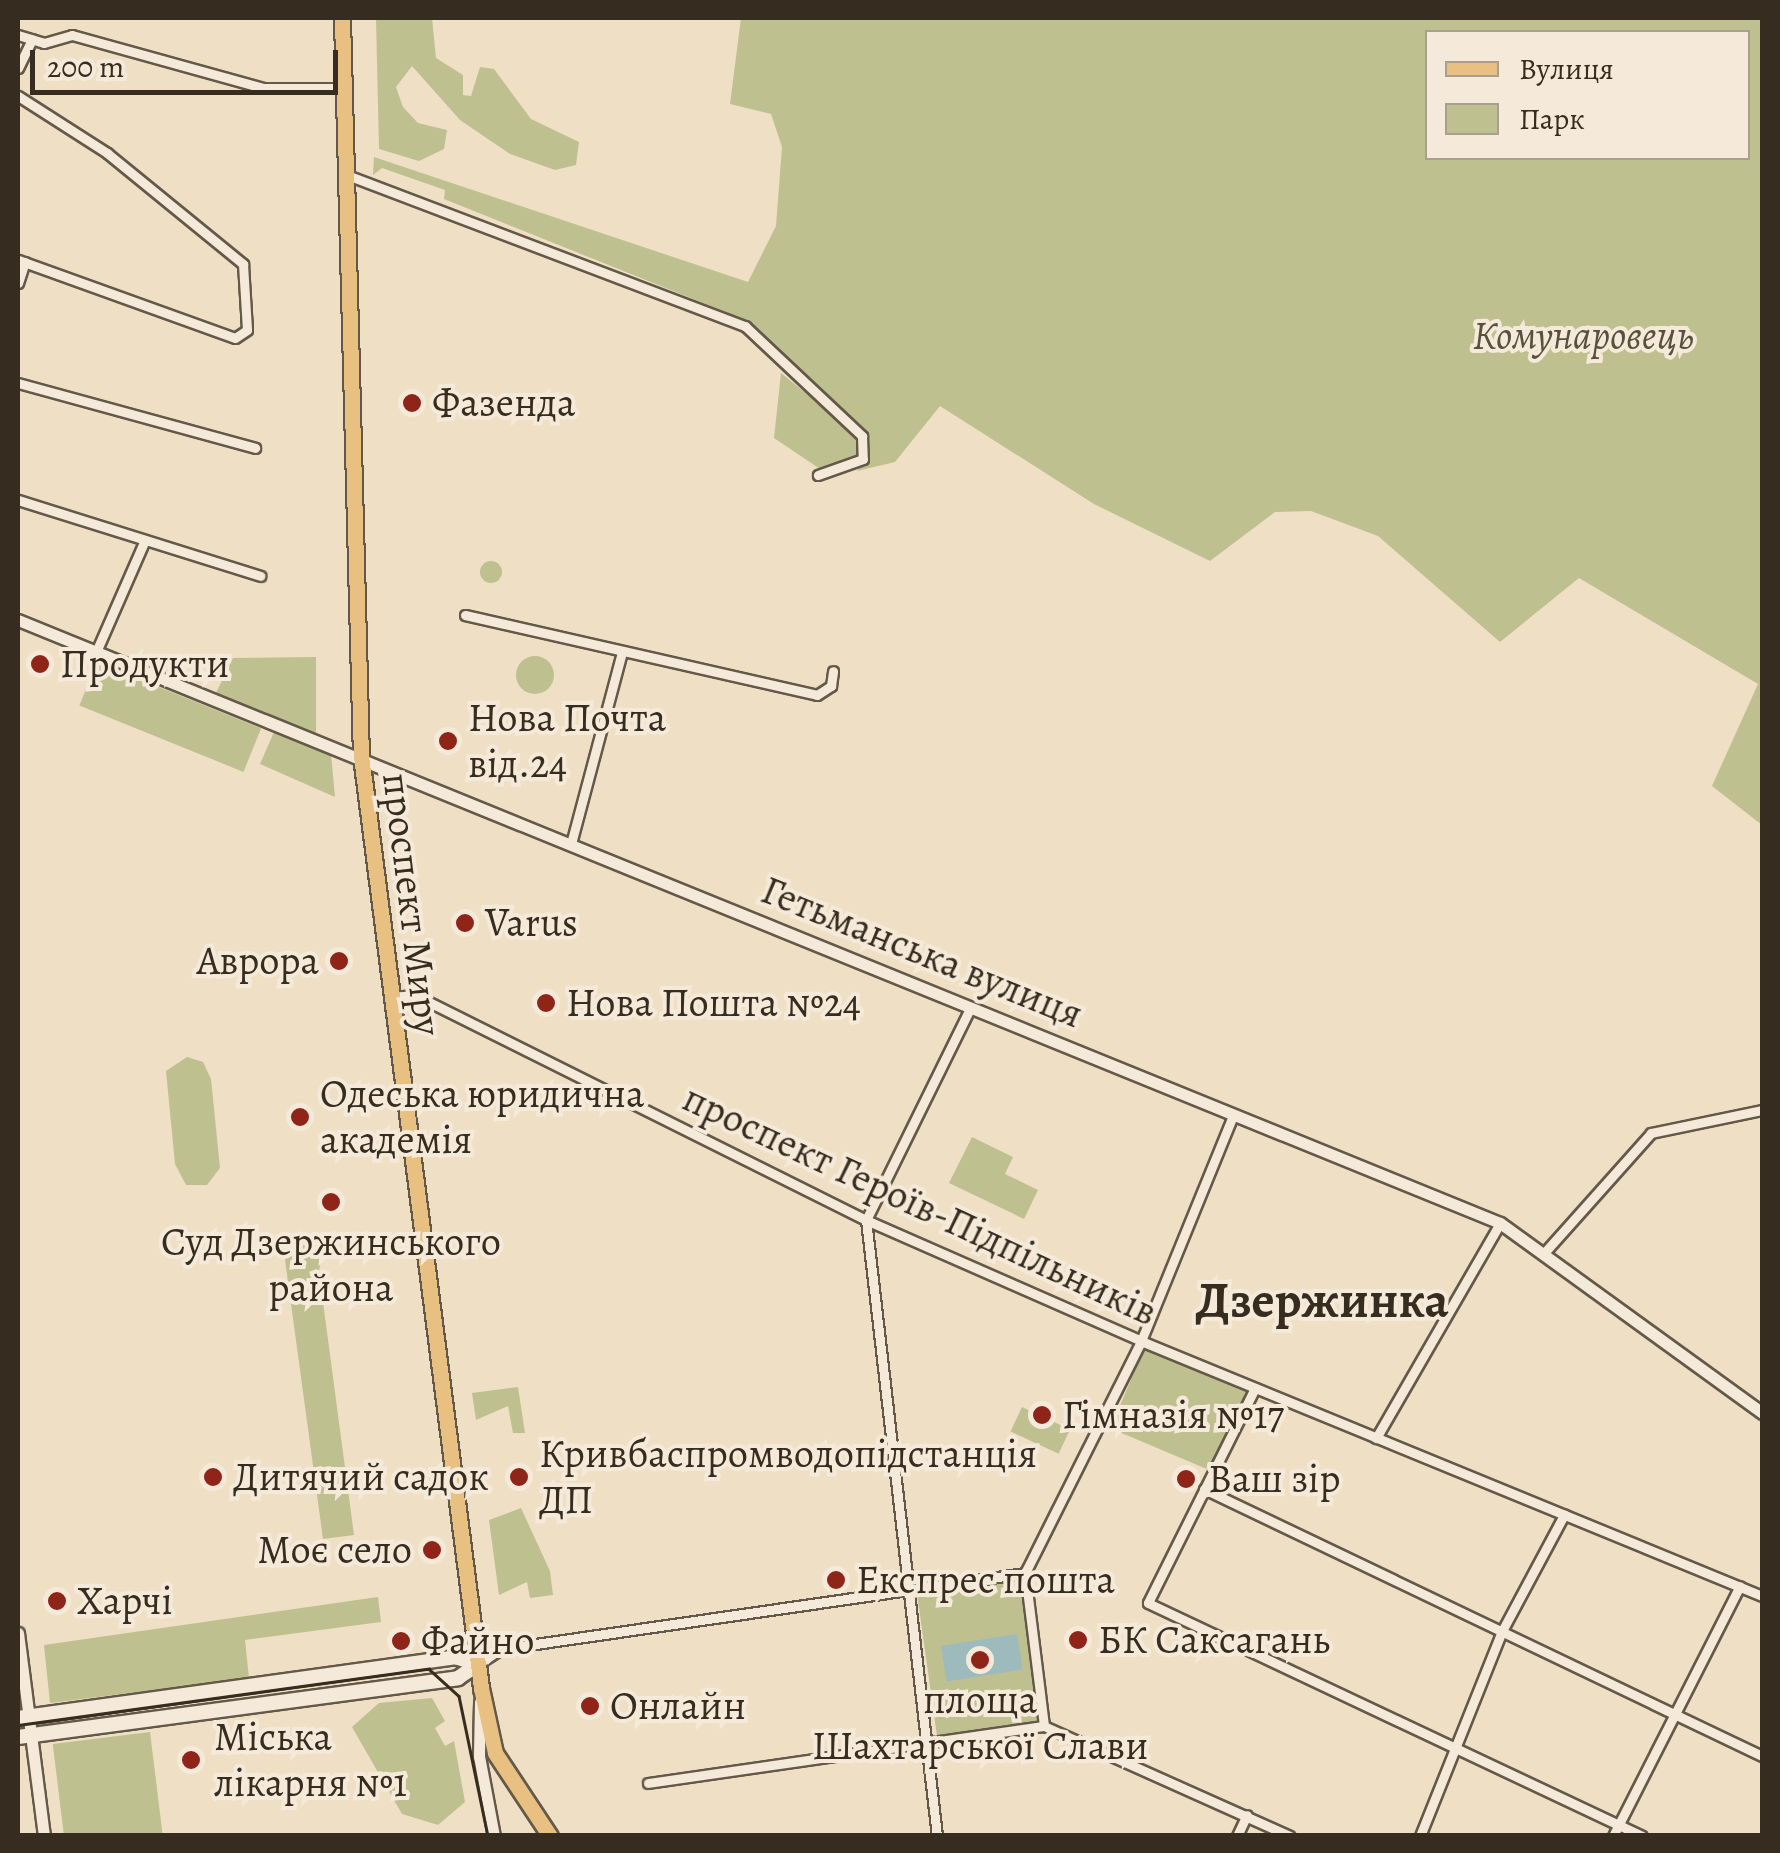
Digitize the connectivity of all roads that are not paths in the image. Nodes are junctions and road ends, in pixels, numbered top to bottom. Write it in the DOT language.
graph roads {
  1 [pos="342,18"];
  2 [pos="18,35"];
  3 [pos="32,39"];
  4 [pos="18,68"];
  5 [pos="344,88"];
  6 [pos="18,96"];
  7 [pos="347,175"];
  8 [pos="21,261"];
  9 [pos="18,283"];
  10 [pos="18,383"];
  11 [pos="255,448"];
  12 [pos="818,476"];
  13 [pos="18,500"];
  14 [pos="146,540"];
  15 [pos="260,576"];
  16 [pos="465,615"];
  17 [pos="18,620"];
  18 [pos="96,652"];
  19 [pos="622,652"];
  20 [pos="833,670"];
  21 [pos="361,756"];
  22 [pos="572,840"];
  23 [pos="391,997"];
  24 [pos="971,1007"];
  25 [pos="1762,1110"];
  26 [pos="1233,1116"];
  27 [pos="866,1220"];
  28 [pos="1500,1223"];
  29 [pos="1545,1252"];
  30 [pos="1141,1341"];
  31 [pos="1256,1388"];
  32 [pos="1762,1413"];
  33 [pos="1376,1438"];
  34 [pos="1204,1489"];
  35 [pos="1564,1515"];
  36 [pos="1026,1573"];
  37 [pos="1740,1586"];
  38 [pos="903,1591"];
  39 [pos="1762,1596"];
  40 [pos="1502,1631"];
  41 [pos="18,1633"];
  42 [pos="478,1664"];
  43 [pos="480,1688"];
  44 [pos="1672,1714"];
  45 [pos="23,1717"];
  46 [pos="1044,1726"];
  47 [pos="24,1736"];
  48 [pos="926,1743"];
  49 [pos="1452,1745"];
  50 [pos="1762,1756"];
  51 [pos="648,1783"];
  52 [pos="1247,1815"];
  53 [pos="1618,1825"];
  54 [pos="44,1836"];
  55 [pos="494,1836"];
  56 [pos="550,1836"];
  57 [pos="937,1836"];
  58 [pos="1237,1836"];
  59 [pos="1290,1836"];
  60 [pos="1420,1836"];
  61 [pos="1613,1836"];
  62 [pos="1642,1836"];
  1 -- 5 [label="main road, проспект Миру"];
  2 -- 3 [label="street"];
  3 -- 4 [label="street"];
  3 -- 5 [label="street"];
  5 -- 7 [label="main road, проспект Миру"];
  6 -- 8 [label="street"];
  7 -- 12 [label="street"];
  7 -- 21 [label="main road, проспект Миру"];
  8 -- 9 [label="street"];
  10 -- 11 [label="street"];
  13 -- 14 [label="street"];
  14 -- 15 [label="street"];
  14 -- 18 [label="street"];
  16 -- 19 [label="street"];
  17 -- 18 [label="street, Гетьманська вулиця"];
  18 -- 21 [label="street, Гетьманська вулиця"];
  19 -- 20 [label="street"];
  19 -- 22 [label="street"];
  21 -- 22 [label="street, Гетьманська вулиця"];
  21 -- 23 [label="main road, проспект Миру"];
  22 -- 24 [label="street, Гетьманська вулиця"];
  23 -- 27 [label="street, проспект Героїв-Підпільників"];
  23 -- 42 [label="main road, проспект Миру"];
  24 -- 26 [label="street, Гетьманська вулиця"];
  24 -- 27 [label="street"];
  25 -- 29 [label="street"];
  26 -- 28 [label="street, Гетьманська вулиця"];
  26 -- 30 [label="street"];
  27 -- 30 [label="street, проспект Героїв-Підпільників"];
  27 -- 38 [label="street"];
  28 -- 29 [label="street, Гетьманська вулиця"];
  28 -- 33 [label="street"];
  29 -- 32 [label="street, Гетьманська вулиця"];
  30 -- 31 [label="street, проспект Героїв-Підпільників"];
  30 -- 36 [label="street"];
  31 -- 33 [label="street, проспект Героїв-Підпільників"];
  31 -- 34 [label="street"];
  33 -- 35 [label="street, проспект Героїв-Підпільників"];
  34 -- 40 [label="street"];
  34 -- 49 [label="street"];
  35 -- 37 [label="street, проспект Героїв-Підпільників"];
  35 -- 40 [label="street"];
  36 -- 38 [label="street"];
  36 -- 46 [label="street"];
  37 -- 39 [label="street, проспект Героїв-Підпільників"];
  37 -- 44 [label="street"];
  38 -- 42 [label="street"];
  38 -- 48 [label="street"];
  40 -- 44 [label="street"];
  40 -- 49 [label="street"];
  41 -- 45 [label="street"];
  42 -- 43 [label="main road, проспект Миру"];
  42 -- 45 [label="main road"];
  42 -- 47 [label="main road"];
  43 -- 55 [label="street"];
  43 -- 56 [label="main road, проспект Миру"];
  44 -- 50 [label="street"];
  44 -- 53 [label="street"];
  45 -- 47 [label="street"];
  46 -- 48 [label="street"];
  46 -- 52 [label="street"];
  47 -- 54 [label="street"];
  48 -- 51 [label="street"];
  48 -- 57 [label="street"];
  49 -- 53 [label="street"];
  49 -- 60 [label="street"];
  52 -- 58 [label="street"];
  52 -- 59 [label="street"];
  53 -- 61 [label="street"];
  53 -- 62 [label="street"];
}
